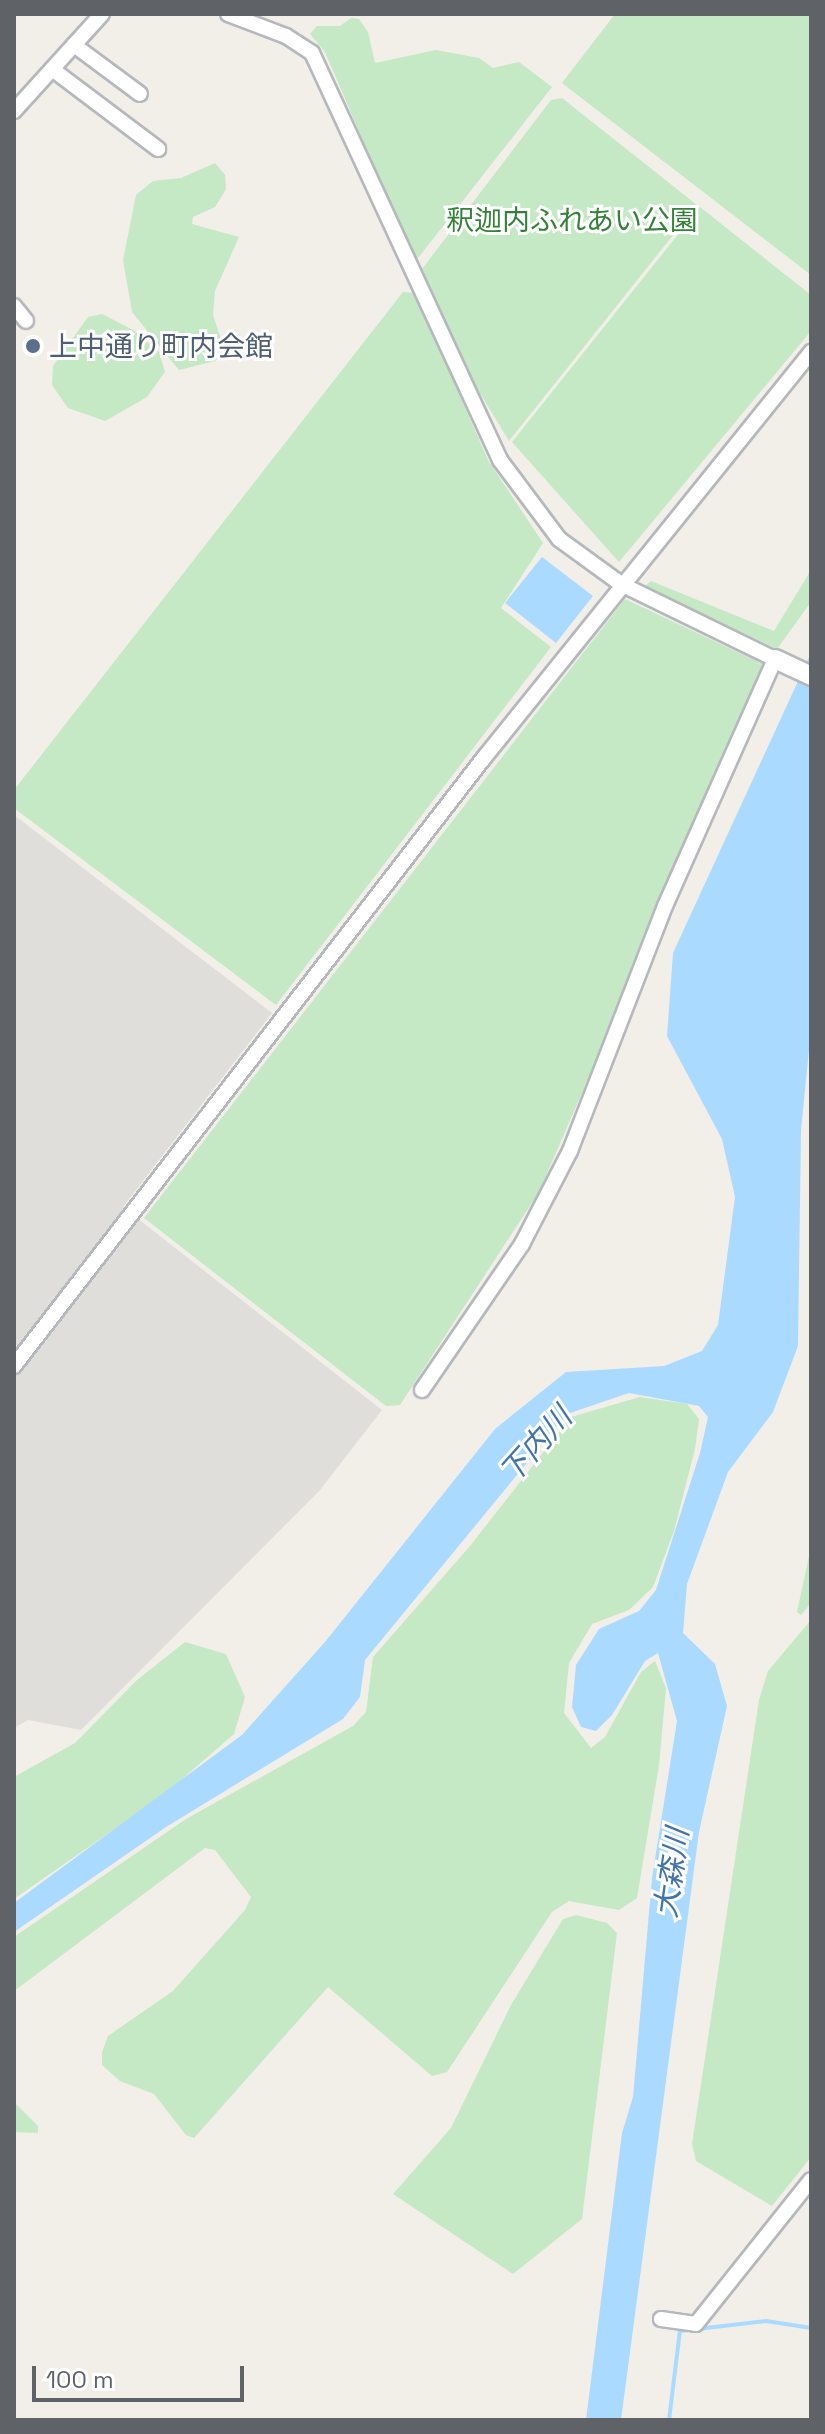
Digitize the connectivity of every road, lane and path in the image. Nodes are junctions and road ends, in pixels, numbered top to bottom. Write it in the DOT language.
graph roads {
  1 [pos="102,14"];
  2 [pos="228,14"];
  3 [pos="74,45"];
  4 [pos="52,69"];
  5 [pos="140,94"];
  6 [pos="14,111"];
  7 [pos="158,149"];
  8 [pos="14,306"];
  9 [pos="26,321"];
  10 [pos="811,352"];
  11 [pos="621,584"];
  12 [pos="775,659"];
  13 [pos="811,676"];
  14 [pos="14,1366"];
  15 [pos="422,1390"];
  16 [pos="811,2180"];
  17 [pos="661,2319"];
  1 -- 3 [label="street"];
  2 -- 11 [label="street"];
  3 -- 4 [label="street"];
  3 -- 5 [label="street"];
  4 -- 6 [label="street"];
  4 -- 7 [label="street"];
  8 -- 9 [label="street"];
  10 -- 11 [label="street"];
  11 -- 12 [label="street"];
  11 -- 14 [label="street"];
  12 -- 13 [label="street"];
  12 -- 15 [label="street"];
  16 -- 17 [label="street"];
}
